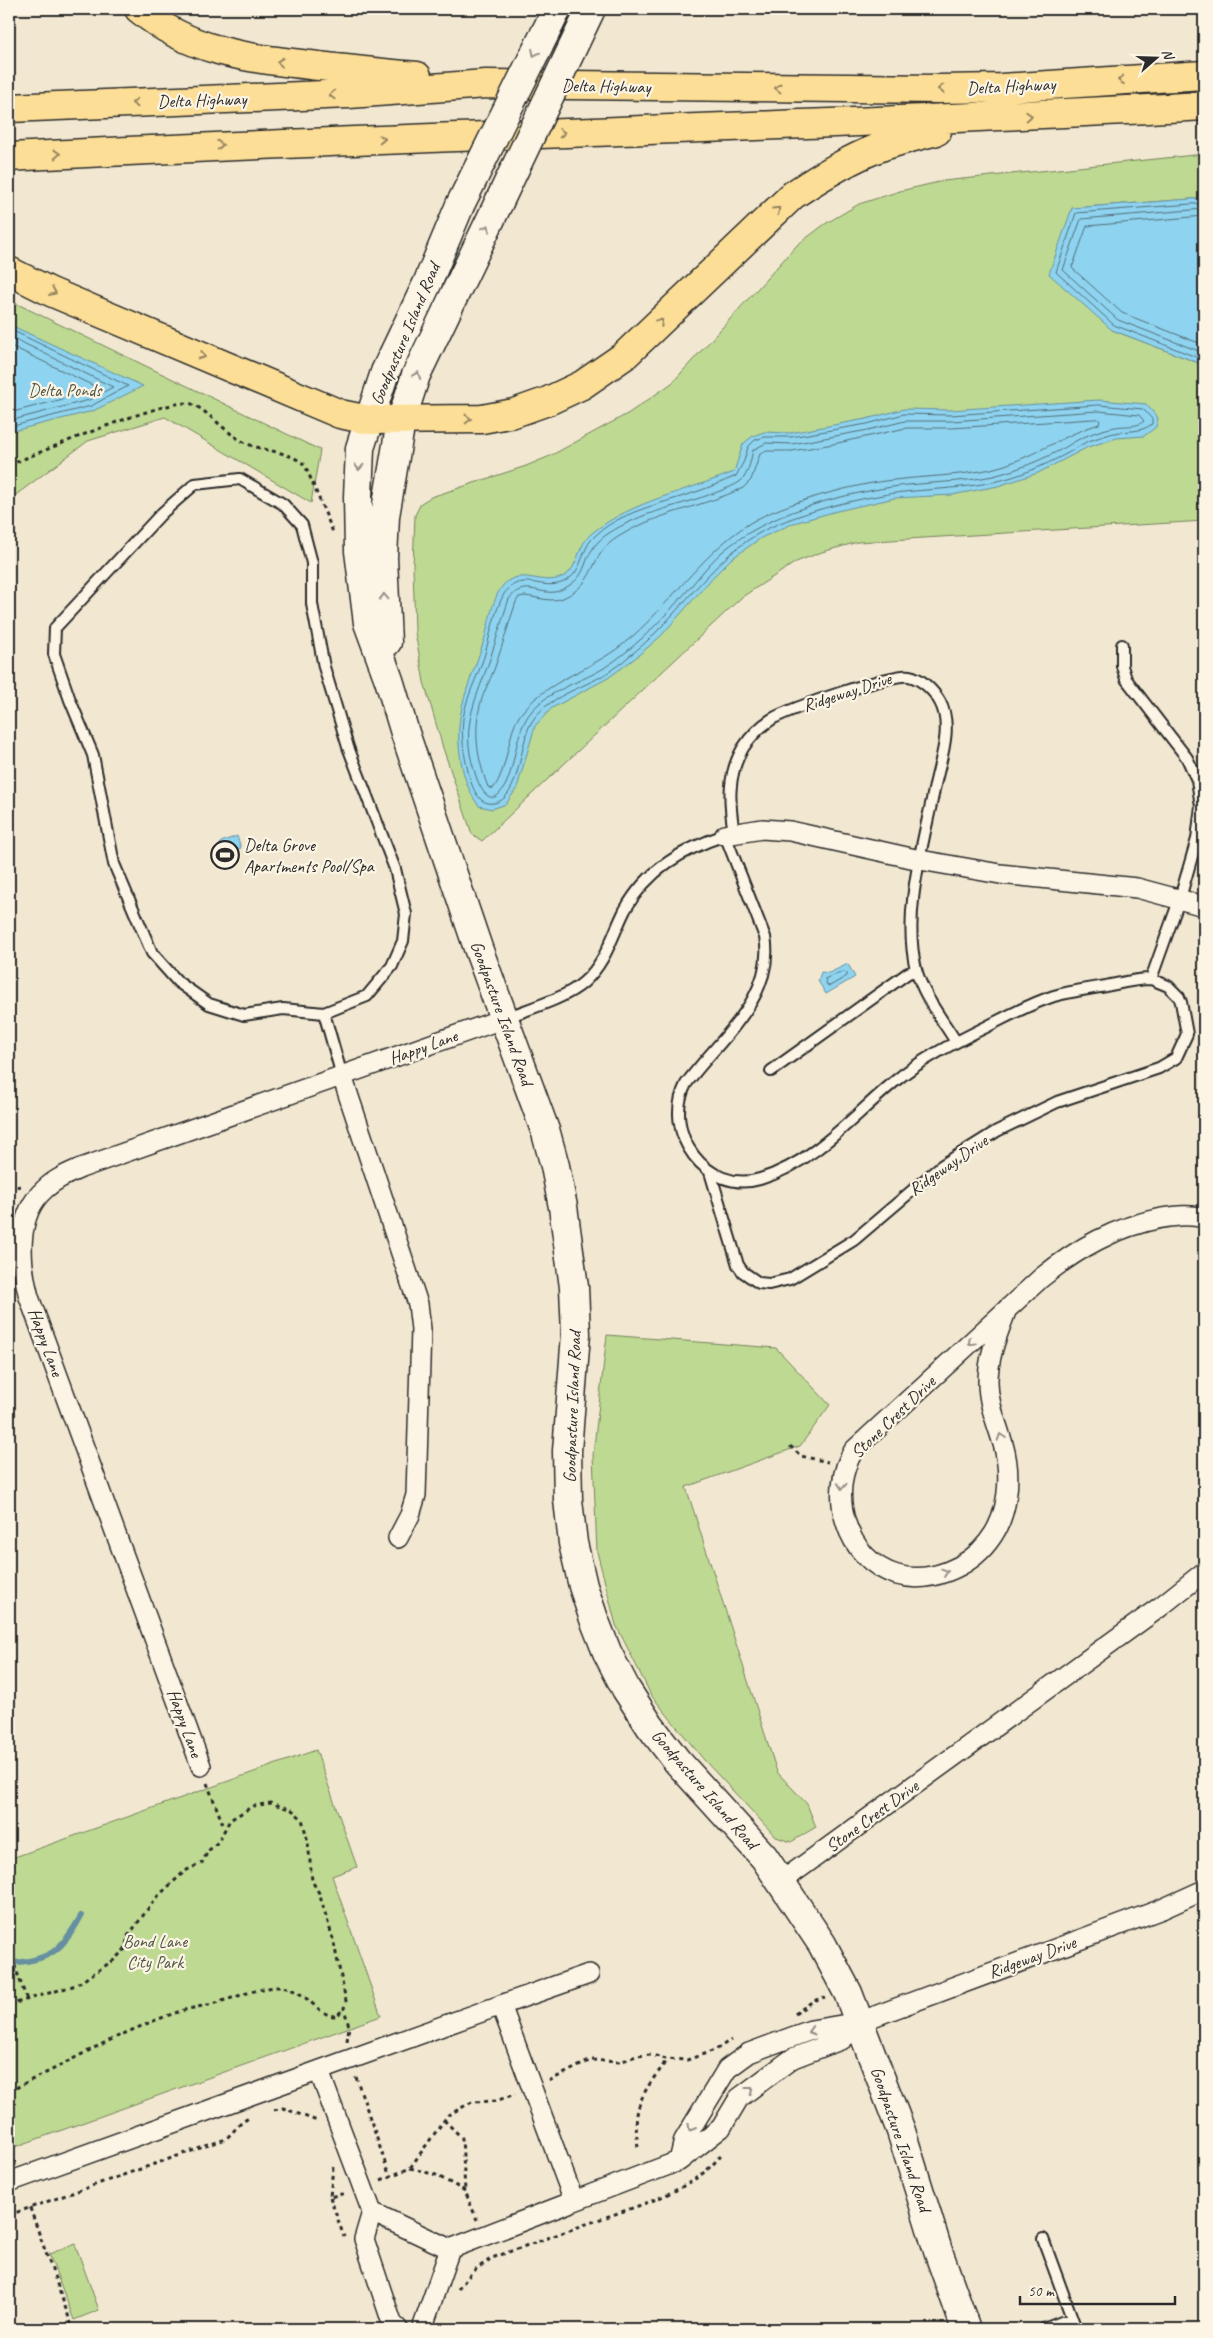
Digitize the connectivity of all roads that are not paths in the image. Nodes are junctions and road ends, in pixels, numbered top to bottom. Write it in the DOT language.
graph roads {
  1 [pos="139,9"];
  2 [pos="557,9"];
  3 [pos="591,9"];
  4 [pos="1204,75"];
  5 [pos="486,84"];
  6 [pos="1204,106"];
  7 [pos="9,108"];
  8 [pos="980,119"];
  9 [pos="9,157"];
  10 [pos="9,271"];
  11 [pos="369,420"];
  12 [pos="402,421"];
  13 [pos="1122,645"];
  14 [pos="389,680"];
  15 [pos="730,834"];
  16 [pos="920,860"];
  17 [pos="1180,898"];
  18 [pos="1204,906"];
  19 [pos="916,970"];
  20 [pos="1151,979"];
  21 [pos="324,1013"];
  22 [pos="504,1018"];
  23 [pos="956,1042"];
  24 [pos="771,1072"];
  25 [pos="342,1076"];
  26 [pos="710,1172"];
  27 [pos="1204,1218"];
  28 [pos="1007,1309"];
  29 [pos="398,1538"];
  30 [pos="1204,1572"];
  31 [pos="201,1766"];
  32 [pos="782,1881"];
  33 [pos="1204,1890"];
  34 [pos="590,1974"];
  35 [pos="501,2005"];
  36 [pos="859,2022"];
  37 [pos="319,2071"];
  38 [pos="679,2161"];
  39 [pos="9,2182"];
  40 [pos="574,2201"];
  41 [pos="372,2212"];
  42 [pos="1043,2239"];
  43 [pos="450,2249"];
  44 [pos="1072,2318"];
  45 [pos="398,2329"];
  46 [pos="422,2329"];
  47 [pos="966,2329"];
  48 [pos="1044,2329"];
  49 [pos="1076,2329"];
  5 -- 1 [label="highway, one-way"];
  2 -- 11 [label="street, Goodpasture Island Road, one-way, bridge"];
  12 -- 3 [label="street, Goodpasture Island Road, one-way, bridge"];
  4 -- 5 [label="highway, Delta Highway, one-way"];
  5 -- 7 [label="highway, Delta Highway, one-way"];
  8 -- 6 [label="highway, Delta Highway, one-way"];
  9 -- 8 [label="highway, Delta Highway, one-way"];
  12 -- 8 [label="highway, one-way"];
  10 -- 11 [label="highway, one-way"];
  11 -- 12 [label="highway"];
  11 -- 14 [label="street, Goodpasture Island Road, one-way"];
  14 -- 12 [label="street, Goodpasture Island Road, one-way"];
  13 -- 17 [label="lane"];
  14 -- 22 [label="street, Goodpasture Island Road"];
  15 -- 16 [label="street"];
  15 -- 16 [label="lane, Ridgeway Drive"];
  15 -- 22 [label="lane"];
  15 -- 26 [label="lane, Ridgeway Drive"];
  16 -- 17 [label="street"];
  16 -- 19 [label="lane, Ridgeway Drive"];
  17 -- 18 [label="street"];
  17 -- 20 [label="lane"];
  19 -- 23 [label="lane, Ridgeway Drive"];
  19 -- 24 [label="lane"];
  20 -- 23 [label="lane, Ridgeway Drive"];
  20 -- 26 [label="lane, Ridgeway Drive"];
  21 -- 21 [label="lane"];
  21 -- 25 [label="lane"];
  22 -- 25 [label="street, Happy Lane"];
  22 -- 32 [label="street, Goodpasture Island Road"];
  23 -- 26 [label="lane, Ridgeway Drive"];
  25 -- 29 [label="street"];
  25 -- 31 [label="street, Happy Lane"];
  27 -- 28 [label="street, Stone Crest Drive"];
  28 -- 28 [label="street, Stone Crest Drive, one-way"];
  30 -- 32 [label="street, Stone Crest Drive"];
  32 -- 36 [label="street, Goodpasture Island Road"];
  33 -- 36 [label="street, Ridgeway Drive"];
  34 -- 35 [label="street"];
  35 -- 37 [label="street"];
  35 -- 40 [label="street"];
  38 -- 36 [label="street, one-way"];
  36 -- 38 [label="street, one-way"];
  36 -- 47 [label="street, Goodpasture Island Road"];
  37 -- 39 [label="street"];
  37 -- 41 [label="street"];
  38 -- 40 [label="street"];
  40 -- 43 [label="street"];
  41 -- 43 [label="street"];
  41 -- 45 [label="street"];
  42 -- 44 [label="lane"];
  43 -- 46 [label="street"];
  44 -- 48 [label="lane"];
  44 -- 49 [label="lane"];
}
